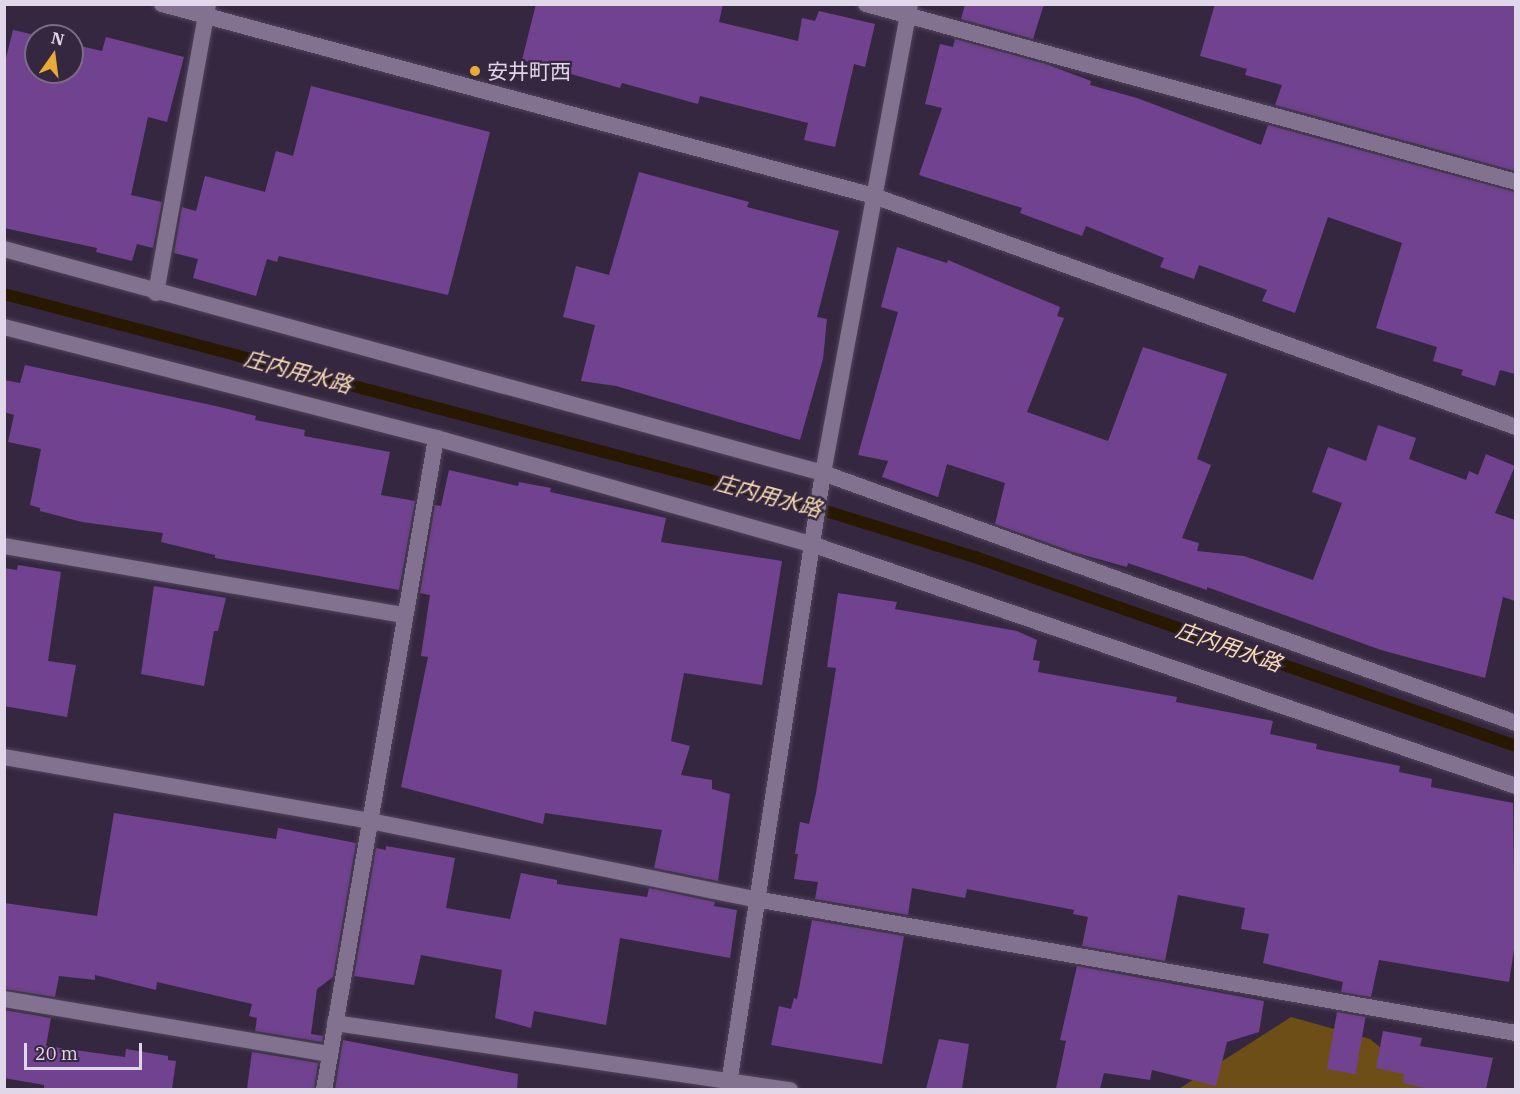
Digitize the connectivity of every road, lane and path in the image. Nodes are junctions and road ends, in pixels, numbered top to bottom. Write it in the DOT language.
graph roads {
  1 [pos="162,4"];
  2 [pos="866,4"];
  3 [pos="207,10"];
  4 [pos="909,10"];
  5 [pos="1515,182"];
  6 [pos="874,196"];
  7 [pos="4,249"];
  8 [pos="156,293"];
  9 [pos="4,327"];
  10 [pos="1515,428"];
  11 [pos="436,438"];
  12 [pos="822,482"];
  13 [pos="814,545"];
  14 [pos="4,546"];
  15 [pos="403,615"];
  16 [pos="1515,723"];
  17 [pos="4,757"];
  18 [pos="1515,786"];
  19 [pos="370,821"];
  20 [pos="755,899"];
  21 [pos="4,999"];
  22 [pos="335,1023"];
  23 [pos="1515,1033"];
  24 [pos="329,1054"];
  25 [pos="729,1084"];
  26 [pos="324,1089"];
  27 [pos="790,1089"];
  1 -- 3 [label="street"];
  2 -- 4 [label="street"];
  3 -- 6 [label="street"];
  3 -- 8 [label="street"];
  4 -- 5 [label="street"];
  4 -- 6 [label="street"];
  6 -- 10 [label="street"];
  6 -- 12 [label="street"];
  7 -- 8 [label="street"];
  8 -- 12 [label="street"];
  9 -- 11 [label="street"];
  11 -- 13 [label="street"];
  11 -- 15 [label="street"];
  12 -- 13 [label="street"];
  12 -- 16 [label="street"];
  13 -- 18 [label="street"];
  13 -- 20 [label="street"];
  14 -- 15 [label="street"];
  15 -- 19 [label="street"];
  17 -- 19 [label="street"];
  19 -- 20 [label="street"];
  19 -- 22 [label="street"];
  20 -- 23 [label="street"];
  20 -- 25 [label="street"];
  21 -- 24 [label="street"];
  22 -- 24 [label="street"];
  22 -- 25 [label="street"];
  24 -- 26 [label="street"];
  25 -- 27 [label="street"];
}
